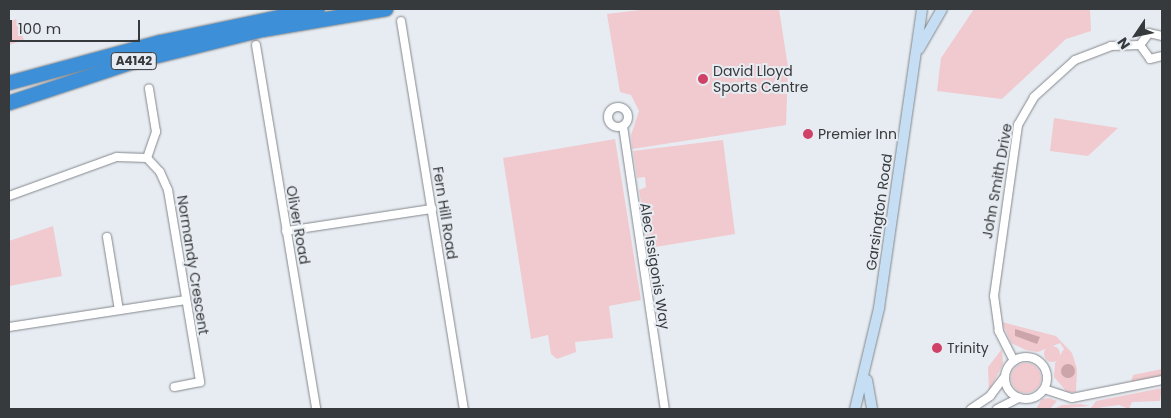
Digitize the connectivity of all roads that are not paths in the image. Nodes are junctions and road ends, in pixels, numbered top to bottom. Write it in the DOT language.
graph roads {
  1 [pos="318,9"];
  2 [pos="386,9"];
  3 [pos="922,9"];
  4 [pos="942,9"];
  5 [pos="402,21"];
  6 [pos="1162,36"];
  7 [pos="256,45"];
  8 [pos="1140,45"];
  9 [pos="915,56"];
  10 [pos="1162,56"];
  11 [pos="9,84"];
  12 [pos="149,89"];
  13 [pos="9,103"];
  14 [pos="622,126"];
  15 [pos="147,158"];
  16 [pos="9,196"];
  17 [pos="432,209"];
  18 [pos="286,231"];
  19 [pos="107,237"];
  20 [pos="186,300"];
  21 [pos="118,310"];
  22 [pos="9,328"];
  23 [pos="1014,361"];
  24 [pos="867,372"];
  25 [pos="1005,376"];
  26 [pos="1162,380"];
  27 [pos="200,382"];
  28 [pos="174,387"];
  29 [pos="1044,389"];
  30 [pos="202,391"];
  31 [pos="1019,398"];
  32 [pos="316,409"];
  33 [pos="464,409"];
  34 [pos="665,409"];
  35 [pos="855,409"];
  36 [pos="872,409"];
  37 [pos="971,409"];
  38 [pos="997,409"];
  1 -- 11 [label="highway, A4142"];
  2 -- 13 [label="highway, A4142"];
  3 -- 9 [label="main road, Garsington Road"];
  4 -- 9 [label="main road"];
  5 -- 17 [label="street, Fern Hill Road"];
  6 -- 8 [label="street"];
  7 -- 18 [label="street, Oliver Road"];
  8 -- 10 [label="street"];
  8 -- 23 [label="street, John Smith Drive"];
  9 -- 24 [label="main road, Garsington Road"];
  12 -- 15 [label="street"];
  14 -- 34 [label="street, Alec Issigonis Way"];
  15 -- 16 [label="street"];
  15 -- 20 [label="street, Normandy Crescent"];
  17 -- 18 [label="street"];
  17 -- 33 [label="street, Fern Hill Road"];
  18 -- 32 [label="street, Oliver Road"];
  19 -- 21 [label="street"];
  20 -- 21 [label="street"];
  20 -- 27 [label="street, Normandy Crescent"];
  21 -- 22 [label="street"];
  23 -- 25 [label="street"];
  23 -- 29 [label="street"];
  24 -- 35 [label="main road"];
  24 -- 36 [label="main road"];
  25 -- 31 [label="street"];
  25 -- 37 [label="street"];
  26 -- 29 [label="street"];
  27 -- 28 [label="street"];
  27 -- 30 [label="street, Normandy Crescent"];
  29 -- 31 [label="street"];
  31 -- 38 [label="street"];
}
